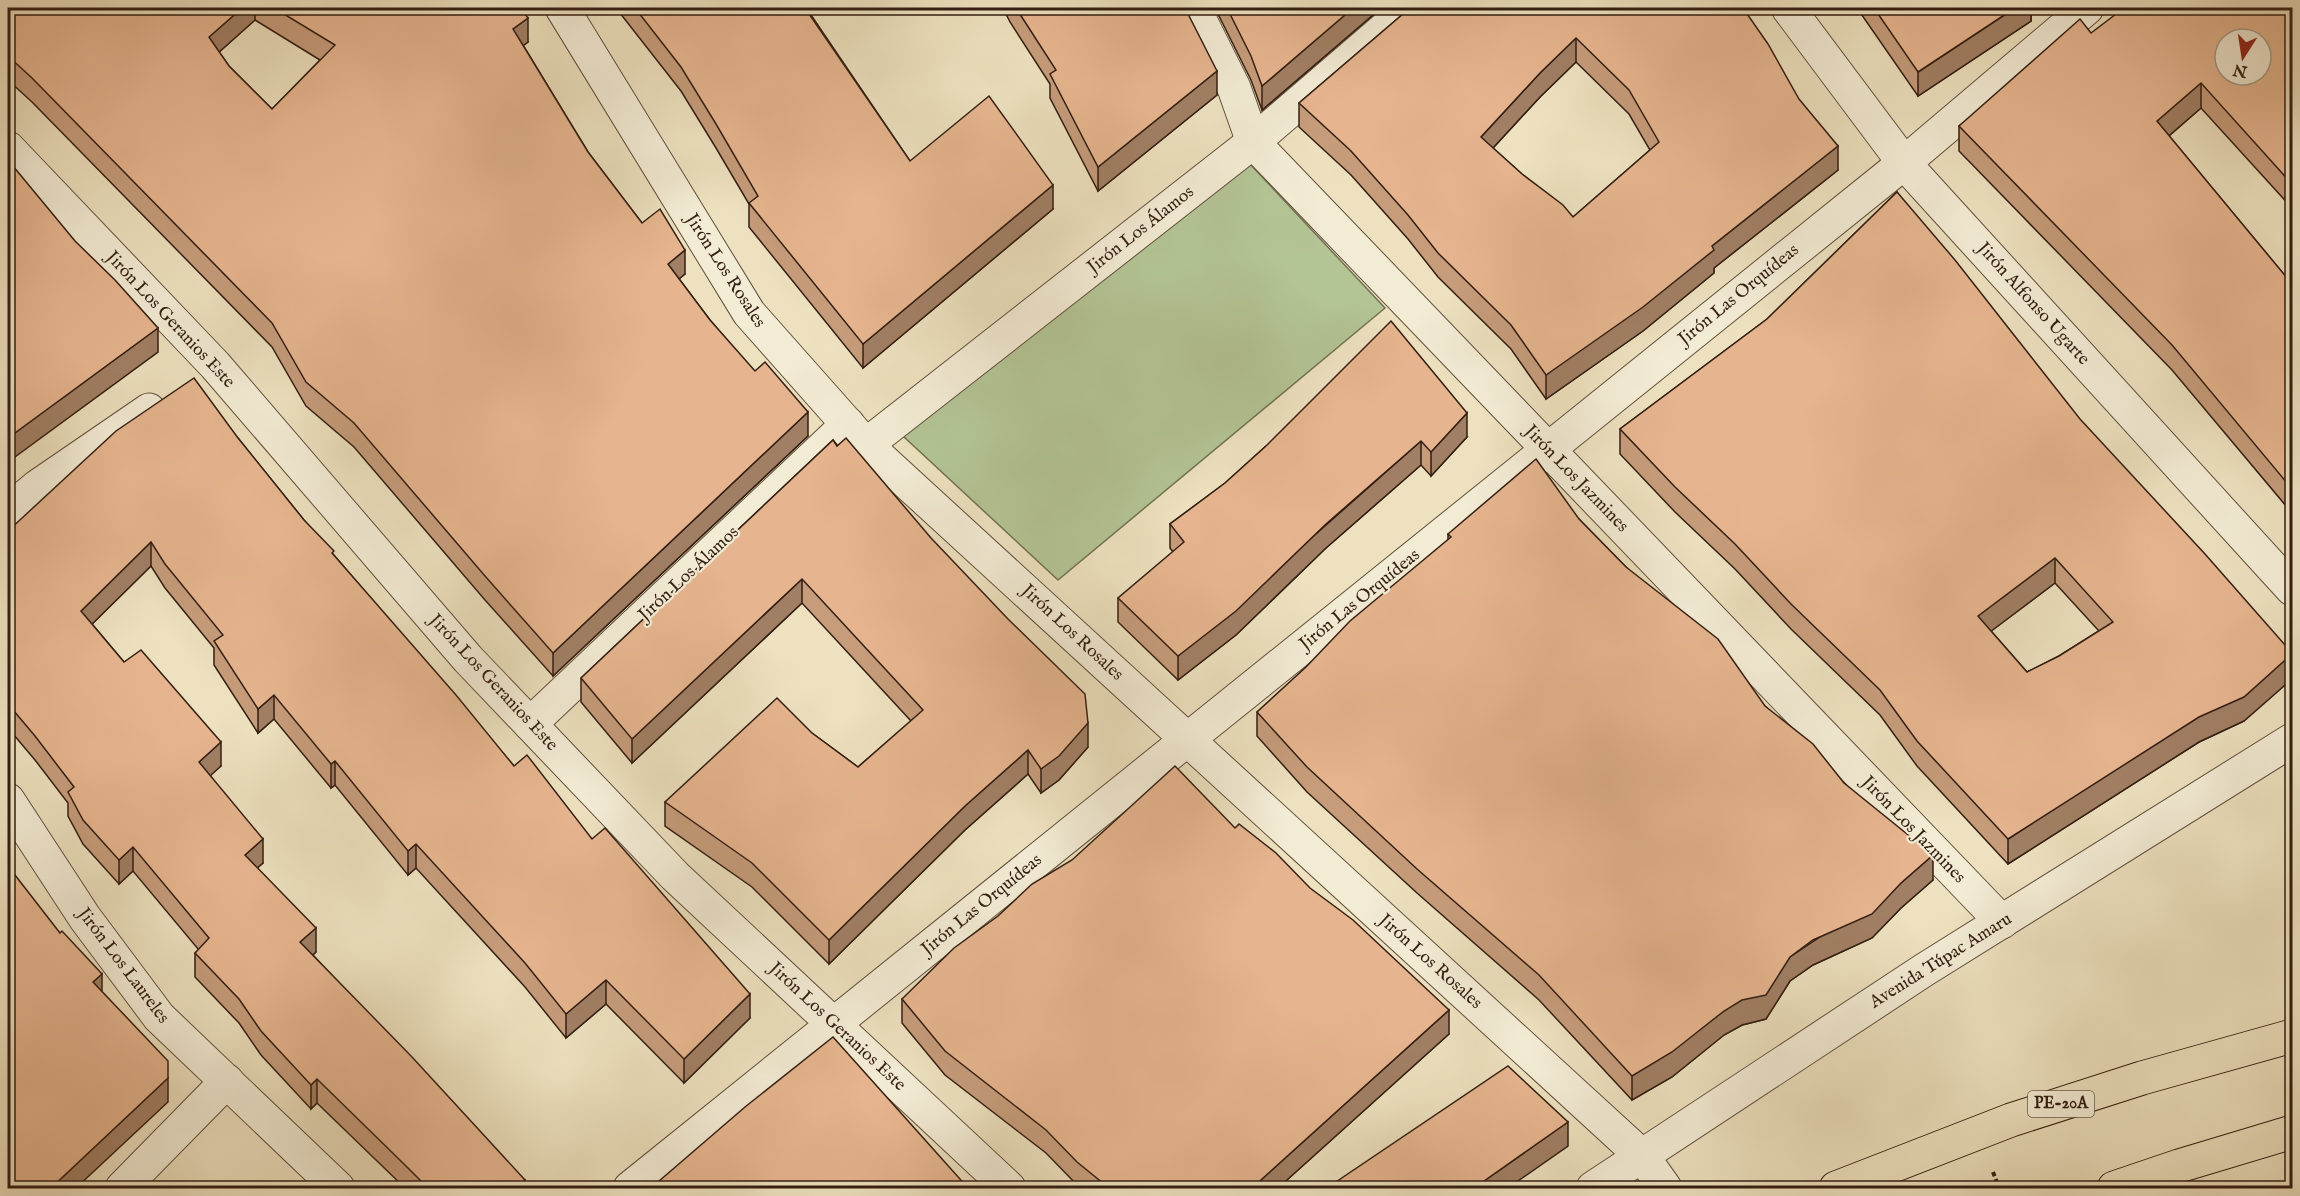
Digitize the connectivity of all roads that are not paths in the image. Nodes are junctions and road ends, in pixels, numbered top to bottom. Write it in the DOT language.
graph roads {
  1 [pos="562,8"];
  2 [pos="1194,8"];
  3 [pos="1409,8"];
  4 [pos="1788,8"];
  5 [pos="2087,8"];
  6 [pos="1253,142"];
  7 [pos="8,148"];
  8 [pos="1904,163"];
  9 [pos="195,378"];
  10 [pos="857,435"];
  11 [pos="1547,449"];
  12 [pos="8,511"];
  13 [pos="2292,589"];
  14 [pos="530,724"];
  15 [pos="1188,740"];
  16 [pos="2292,740"];
  17 [pos="8,800"];
  18 [pos="2002,922"];
  19 [pos="834,1024"];
  20 [pos="2292,1036"];
  21 [pos="227,1081"];
  22 [pos="2292,1132"];
  23 [pos="1643,1157"];
  24 [pos="122,1188"];
  25 [pos="338,1188"];
  26 [pos="630,1188"];
  27 [pos="1009,1188"];
  28 [pos="1593,1188"];
  29 [pos="1665,1188"];
  30 [pos="1836,1188"];
  31 [pos="2114,1188"];
  1 -- 10 [label="street, Jirón Los Rosales"];
  2 -- 6 [label="street, Jirón Los Jazmines"];
  3 -- 6 [label="street, Jirón Los Álamos"];
  4 -- 8 [label="street, Jirón Alfonso Ugarte"];
  5 -- 8 [label="street, Jirón Las Orquídeas"];
  6 -- 10 [label="street, Jirón Los Álamos"];
  6 -- 11 [label="street, Jirón Los Jazmines"];
  7 -- 9 [label="street, Jirón Los Geranios Este"];
  8 -- 11 [label="street, Jirón Las Orquídeas"];
  8 -- 13 [label="street, Jirón Alfonso Ugarte"];
  9 -- 12 [label="street"];
  9 -- 14 [label="street, Jirón Los Geranios Este"];
  10 -- 14 [label="street, Jirón Los Álamos"];
  10 -- 15 [label="street, Jirón Los Rosales"];
  11 -- 15 [label="street, Jirón Las Orquídeas"];
  11 -- 18 [label="street, Jirón Los Jazmines"];
  14 -- 19 [label="street, Jirón Los Geranios Este"];
  15 -- 19 [label="street, Jirón Las Orquídeas"];
  15 -- 23 [label="street, Jirón Los Rosales"];
  16 -- 18 [label="street, Avenida Túpac Amaru"];
  17 -- 21 [label="street, Jirón Los Laureles"];
  18 -- 23 [label="street, Avenida Túpac Amaru"];
  19 -- 26 [label="street, Jirón Las Orquídeas"];
  19 -- 27 [label="street, Jirón Los Geranios Este"];
  20 -- 30 [label="highway, PE-20A"];
  21 -- 24 [label="street"];
  21 -- 25 [label="street, Jirón Los Laureles"];
  22 -- 31 [label="highway"];
  23 -- 28 [label="street, Avenida Túpac Amaru"];
  23 -- 29 [label="street, Jirón Los Rosales"];
}
